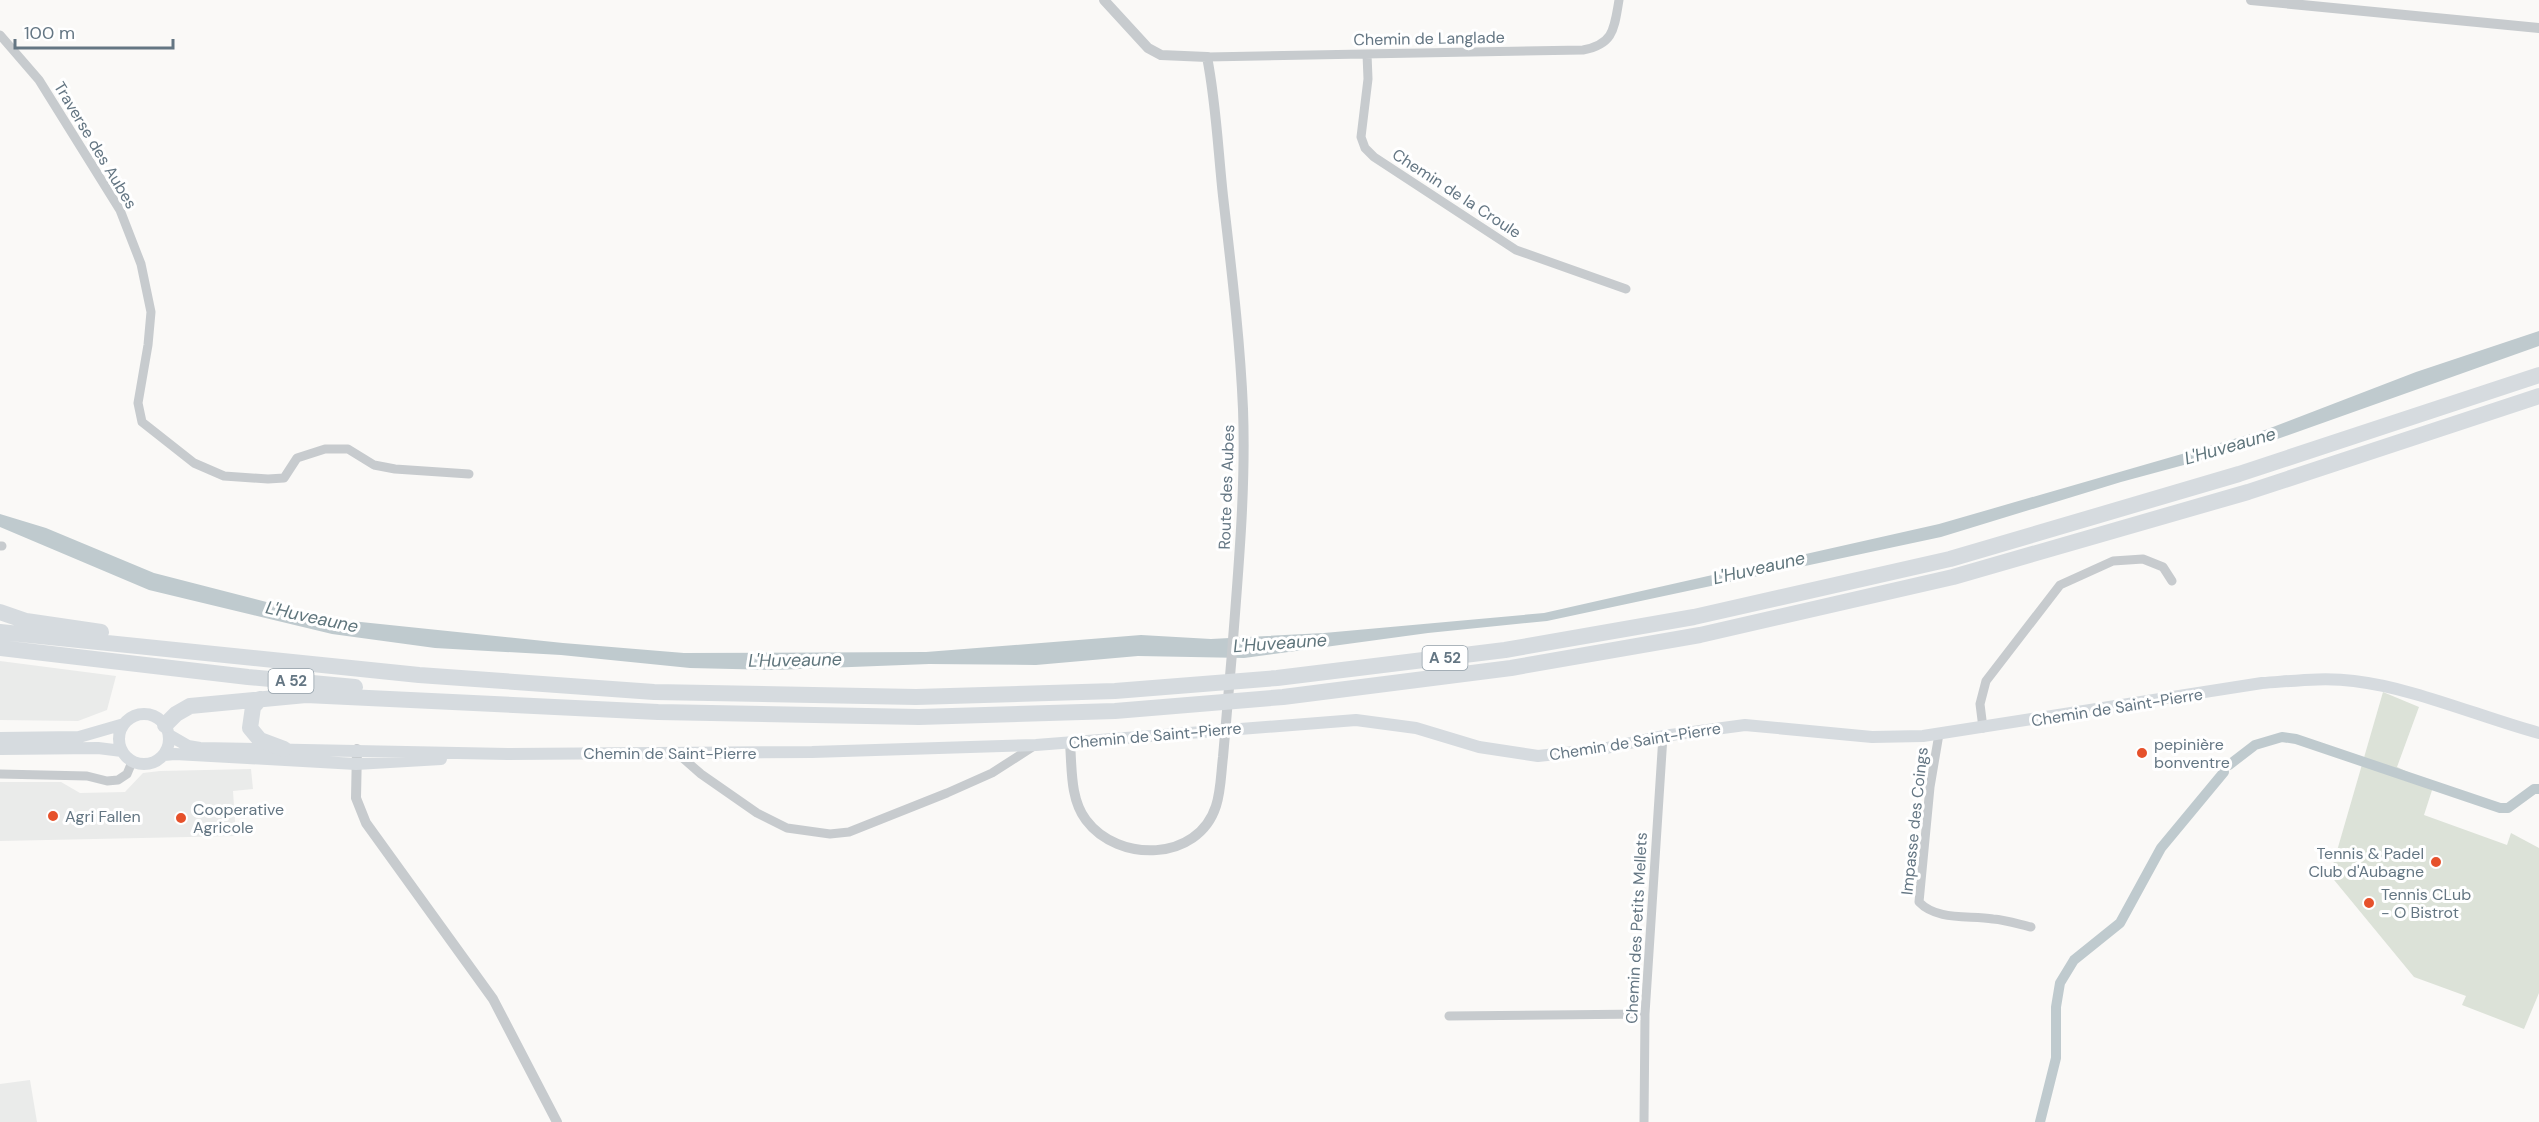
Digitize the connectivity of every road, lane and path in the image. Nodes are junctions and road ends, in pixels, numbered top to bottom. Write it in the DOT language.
graph roads {
  1 [pos="1104,0"];
  2 [pos="1619,0"];
  3 [pos="2251,0"];
  4 [pos="2539,28"];
  5 [pos="0,35"];
  6 [pos="1367,54"];
  7 [pos="1207,57"];
  8 [pos="1626,289"];
  9 [pos="2539,375"];
  10 [pos="2539,396"];
  11 [pos="470,474"];
  12 [pos="2172,582"];
  13 [pos="0,612"];
  14 [pos="0,632"];
  15 [pos="0,648"];
  16 [pos="315,665"];
  17 [pos="260,699"];
  18 [pos="583,707"];
  19 [pos="124,724"];
  20 [pos="1983,728"];
  21 [pos="167,730"];
  22 [pos="2539,733"];
  23 [pos="1939,734"];
  24 [pos="1663,736"];
  25 [pos="0,738"];
  26 [pos="1070,743"];
  27 [pos="1036,745"];
  28 [pos="0,749"];
  29 [pos="284,749"];
  30 [pos="357,749"];
  31 [pos="122,751"];
  32 [pos="677,753"];
  33 [pos="508,754"];
  34 [pos="164,755"];
  35 [pos="132,762"];
  36 [pos="356,764"];
  37 [pos="0,774"];
  38 [pos="2031,927"];
  39 [pos="1645,1014"];
  40 [pos="1449,1016"];
  41 [pos="557,1122"];
  42 [pos="1644,1122"];
  1 -- 7 [label="street"];
  2 -- 6 [label="street, Chemin de Langlade"];
  3 -- 4 [label="street"];
  5 -- 11 [label="street, Traverse des Aubes"];
  6 -- 7 [label="street, Chemin de Langlade"];
  6 -- 8 [label="street, Chemin de la Croule"];
  7 -- 26 [label="street, Route des Aubes"];
  9 -- 16 [label="highway, A 52"];
  10 -- 18 [label="highway, A 52"];
  12 -- 20 [label="street"];
  13 -- 16 [label="highway"];
  14 -- 16 [label="highway, A 52"];
  15 -- 18 [label="highway, A 52"];
  17 -- 18 [label="highway"];
  17 -- 21 [label="highway"];
  17 -- 29 [label="highway"];
  19 -- 21 [label="main road"];
  19 -- 25 [label="main road"];
  19 -- 31 [label="main road"];
  20 -- 22 [label="main road, Chemin de Saint-Pierre"];
  20 -- 23 [label="main road, Chemin de Saint-Pierre"];
  21 -- 29 [label="main road, Chemin de Saint-Pierre"];
  21 -- 34 [label="main road"];
  23 -- 24 [label="main road, Chemin de Saint-Pierre"];
  23 -- 38 [label="street, Impasse des Coings"];
  24 -- 26 [label="main road, Chemin de Saint-Pierre"];
  24 -- 39 [label="street, Chemin des Petits Mellets"];
  26 -- 27 [label="main road, Chemin de Saint-Pierre"];
  27 -- 32 [label="main road, Chemin de Saint-Pierre"];
  27 -- 32 [label="street"];
  28 -- 31 [label="main road"];
  29 -- 30 [label="main road, Chemin de Saint-Pierre"];
  30 -- 33 [label="main road, Chemin de Saint-Pierre"];
  30 -- 36 [label="street"];
  31 -- 35 [label="main road"];
  32 -- 33 [label="main road, Chemin de Saint-Pierre"];
  33 -- 36 [label="main road, Chemin de Saint-Pierre"];
  34 -- 35 [label="main road"];
  34 -- 36 [label="main road, Chemin de Saint-Pierre"];
  35 -- 37 [label="street"];
  36 -- 41 [label="street"];
  39 -- 40 [label="street"];
  39 -- 42 [label="street, Chemin des Petits Mellets"];
}
